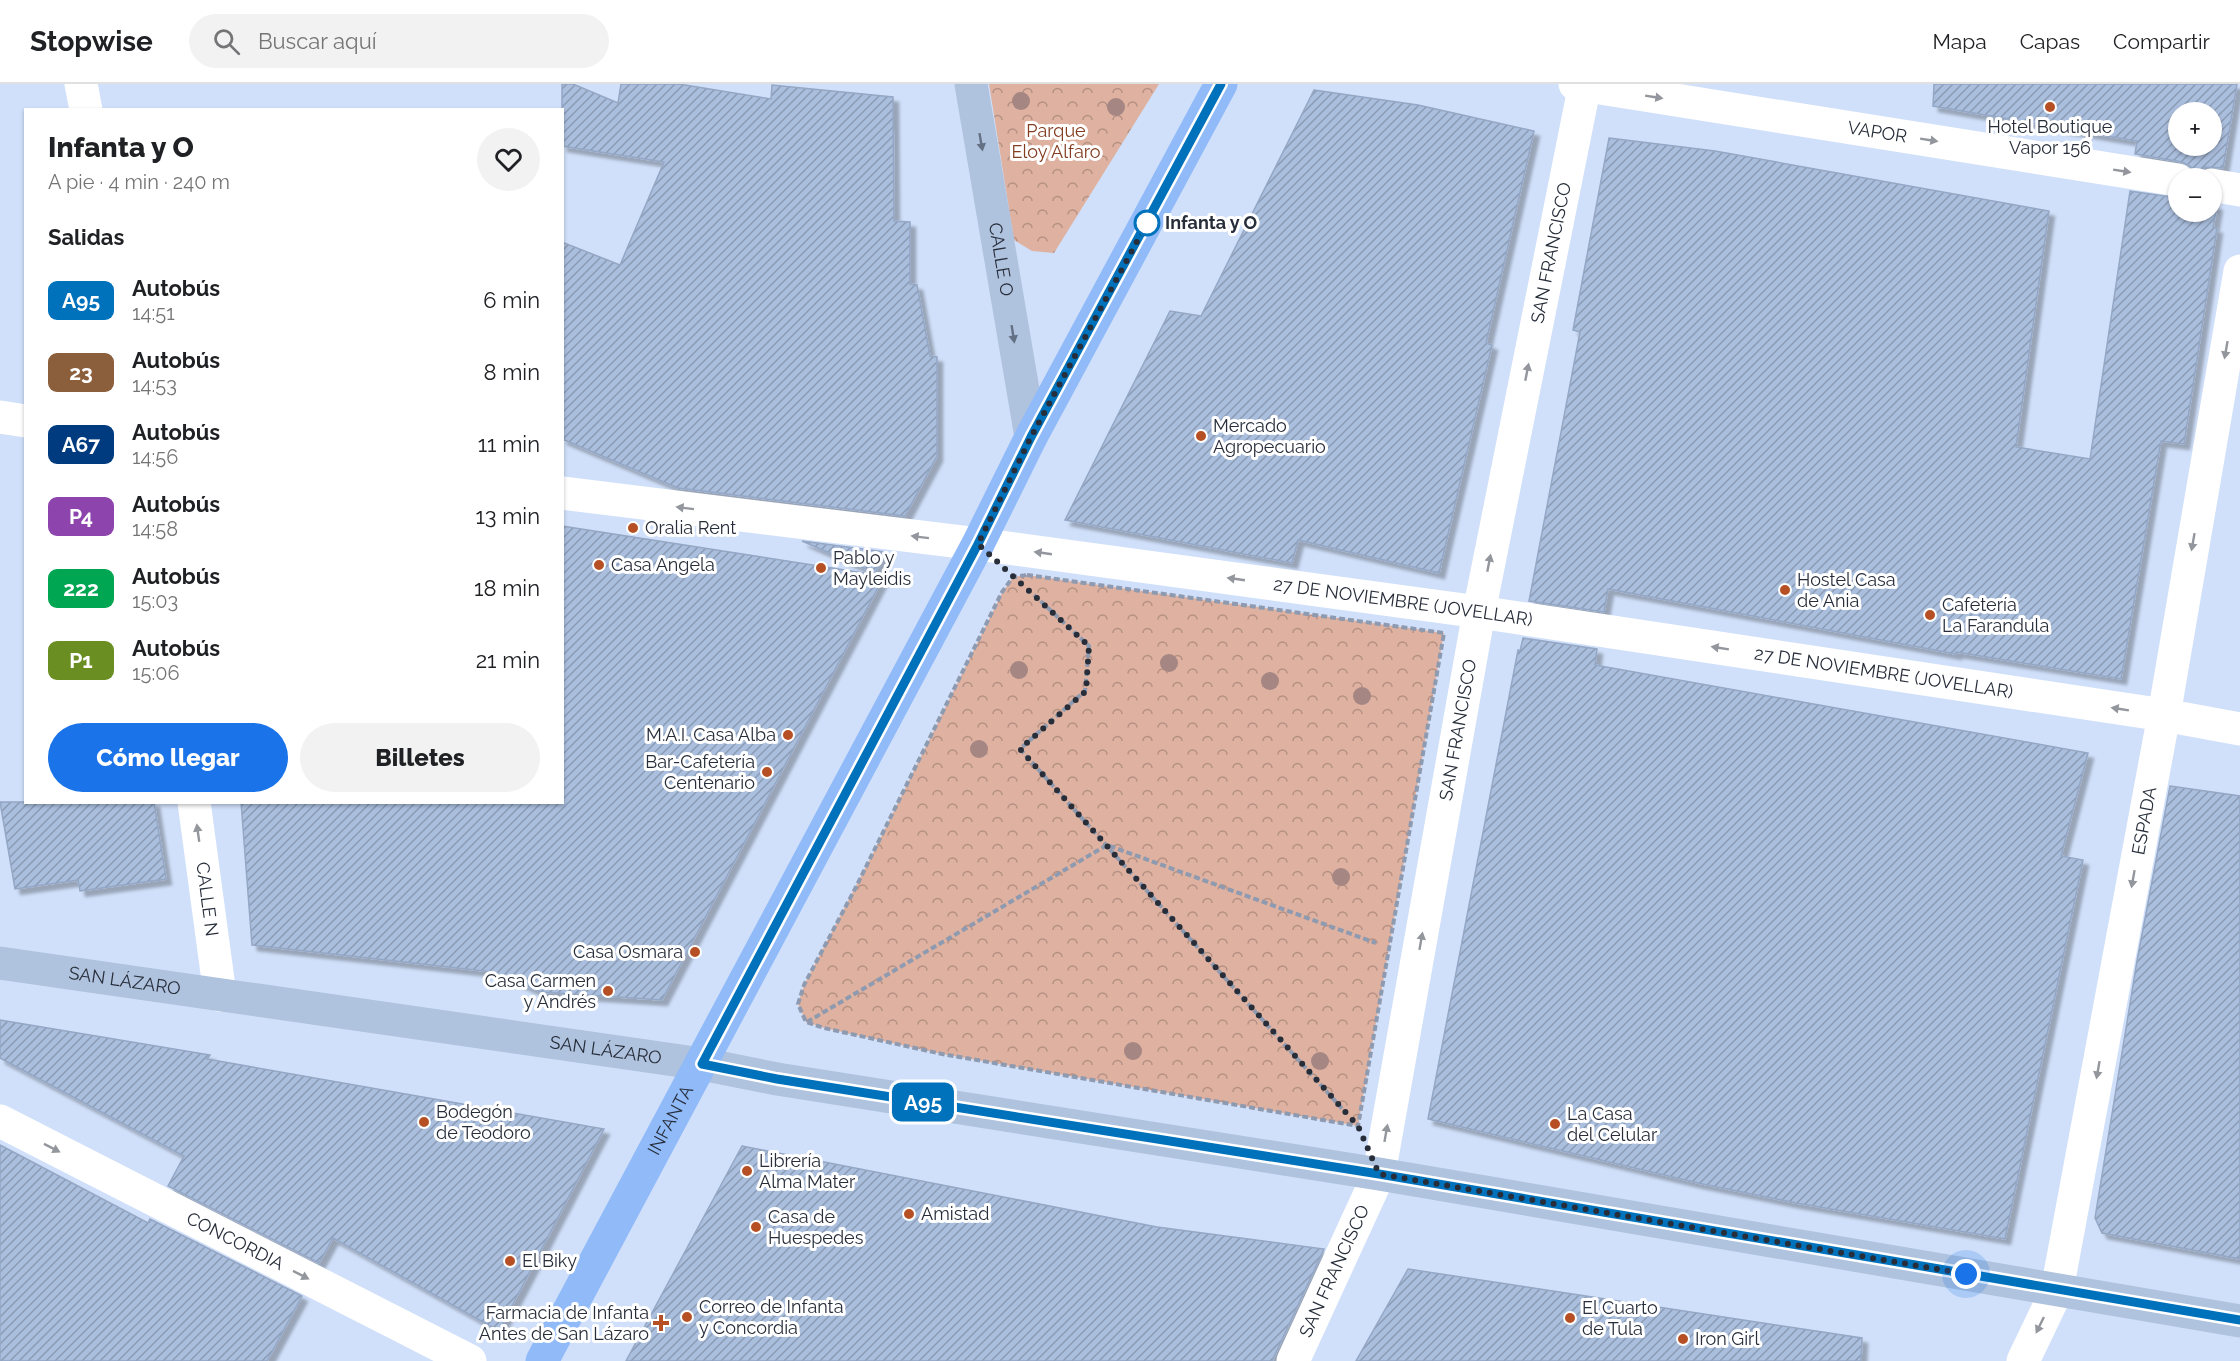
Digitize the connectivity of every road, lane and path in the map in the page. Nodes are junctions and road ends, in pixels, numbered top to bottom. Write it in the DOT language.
graph roads {
  1 [pos="81,84"];
  2 [pos="971,84"];
  3 [pos="1221,84"];
  4 [pos="1582,85"];
  5 [pos="86,108"];
  6 [pos="2168,178"];
  7 [pos="2222,187"];
  8 [pos="2240,190"];
  9 [pos="2240,272"];
  10 [pos="0,417"];
  11 [pos="24,421"];
  12 [pos="1031,437"];
  13 [pos="564,493"];
  14 [pos="978,544"];
  15 [pos="1013,577"];
  16 [pos="1022,584"];
  17 [pos="1030,592"];
  18 [pos="1479,612"];
  19 [pos="2164,715"];
  20 [pos="2240,729"];
  21 [pos="194,804"];
  22 [pos="1107,845"];
  23 [pos="1403,953"];
  24 [pos="0,963"];
  25 [pos="220,995"];
  26 [pos="806,1022"];
  27 [pos="702,1064"];
  28 [pos="0,1121"];
  29 [pos="1358,1126"];
  30 [pos="1379,1174"];
  31 [pos="2057,1290"];
  32 [pos="2240,1320"];
  33 [pos="470,1361"];
  34 [pos="542,1361"];
  35 [pos="1293,1361"];
  36 [pos="2023,1361"];
  1 -- 5 [label="street"];
  2 -- 12 [label="main road, CALLE O, one-way"];
  3 -- 12 [label="main road, INFANTA"];
  4 -- 6 [label="street, VAPOR, one-way"];
  18 -- 4 [label="street, SAN FRANCISCO, one-way"];
  7 -- 8 [label="street"];
  9 -- 19 [label="street, ESPADA, one-way"];
  10 -- 11 [label="street"];
  12 -- 14 [label="main road, INFANTA"];
  14 -- 13 [label="street, 27 DE NOVIEMBRE (JOVELLAR), one-way"];
  14 -- 15 [label="path"];
  18 -- 14 [label="street, 27 DE NOVIEMBRE (JOVELLAR), one-way"];
  14 -- 27 [label="main road, INFANTA"];
  15 -- 16 [label="path"];
  15 -- 23 [label="path"];
  15 -- 26 [label="path"];
  17 -- 22 [label="path"];
  19 -- 18 [label="street, 27 DE NOVIEMBRE (JOVELLAR), one-way"];
  23 -- 18 [label="street, SAN FRANCISCO, one-way"];
  19 -- 20 [label="street, 27 DE NOVIEMBRE (JOVELLAR)"];
  19 -- 31 [label="street, ESPADA, one-way"];
  25 -- 21 [label="street, CALLE N, one-way"];
  22 -- 23 [label="path"];
  22 -- 26 [label="path"];
  22 -- 29 [label="path"];
  23 -- 29 [label="path"];
  30 -- 23 [label="street, SAN FRANCISCO, one-way"];
  24 -- 25 [label="main road, SAN LÁZARO"];
  25 -- 27 [label="main road, SAN LÁZARO"];
  26 -- 29 [label="path"];
  27 -- 30 [label="main road, SAN LÁZARO"];
  27 -- 34 [label="main road, INFANTA"];
  28 -- 33 [label="street, CONCORDIA, one-way"];
  29 -- 30 [label="path"];
  30 -- 31 [label="main road, SAN LÁZARO"];
  30 -- 35 [label="street, SAN FRANCISCO"];
  31 -- 32 [label="main road, SAN LÁZARO"];
  31 -- 36 [label="street, ESPADA, one-way"];
}
